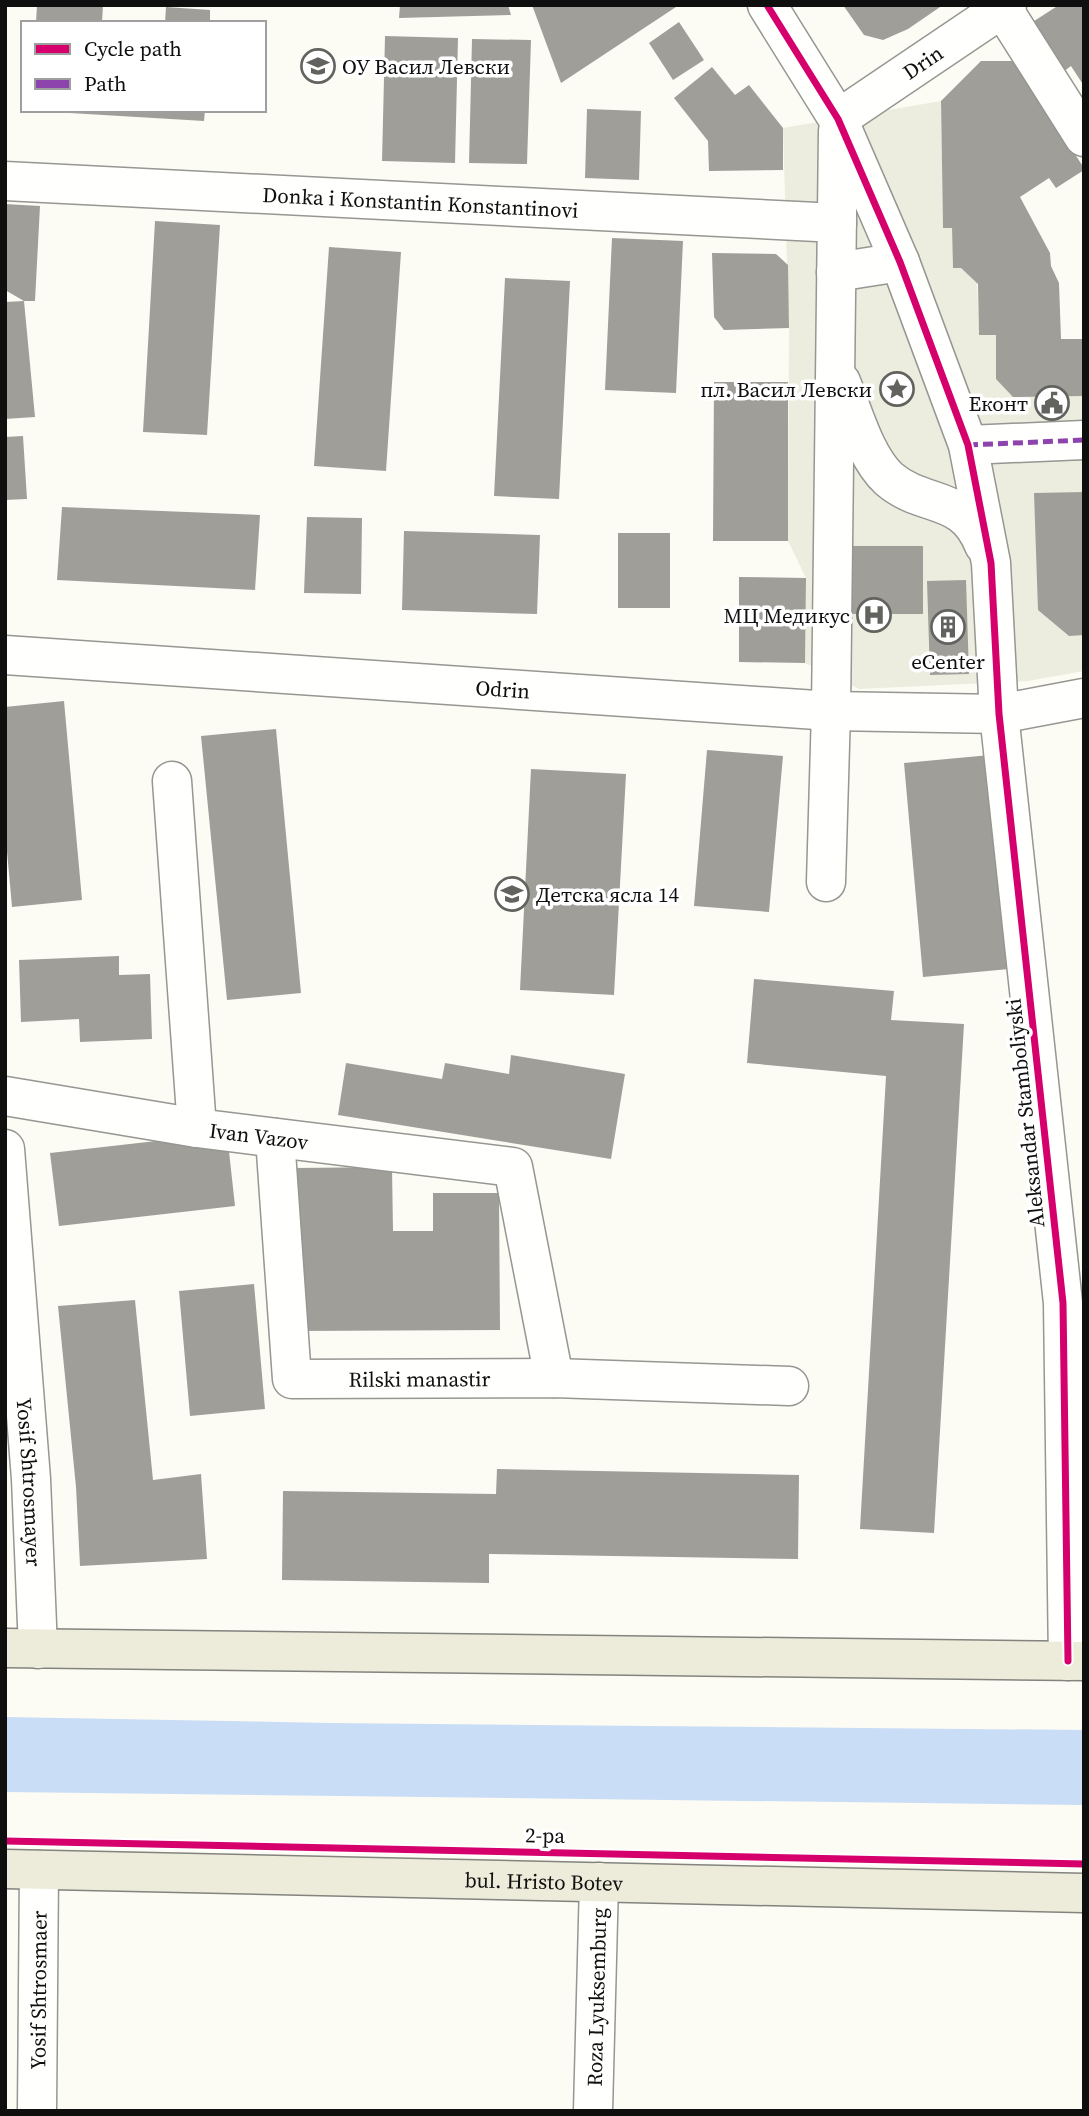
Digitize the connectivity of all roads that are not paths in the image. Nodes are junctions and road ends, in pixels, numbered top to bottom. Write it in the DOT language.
graph roads {
  1 [pos="767,5"];
  2 [pos="1005,7"];
  3 [pos="838,119"];
  4 [pos="1084,137"];
  5 [pos="5,181"];
  6 [pos="837,223"];
  7 [pos="900,262"];
  8 [pos="836,272"];
  9 [pos="835,368"];
  10 [pos="1084,440"];
  11 [pos="968,445"];
  12 [pos="991,564"];
  13 [pos="5,655"];
  14 [pos="1084,698"];
  15 [pos="831,711"];
  16 [pos="999,714"];
  17 [pos="172,781"];
  18 [pos="826,882"];
  19 [pos="5,1096"];
  20 [pos="197,1128"];
  21 [pos="275,1138"];
  22 [pos="5,1149"];
  23 [pos="1073,1303"];
  24 [pos="554,1378"];
  25 [pos="789,1386"];
  26 [pos="18,1479"];
  27 [pos="22,1649"];
  28 [pos="1076,1661"];
  29 [pos="22,1870"];
  30 [pos="599,1882"];
  31 [pos="1084,1892"];
  32 [pos="37,2111"];
  33 [pos="593,2111"];
  1 -- 3 [label="street"];
  2 -- 3 [label="street, Drin"];
  2 -- 4 [label="street"];
  3 -- 6 [label="street"];
  3 -- 7 [label="street"];
  5 -- 6 [label="street, Donka i Konstantin Konstantinovi"];
  6 -- 8 [label="street"];
  7 -- 8 [label="street"];
  7 -- 11 [label="street"];
  8 -- 9 [label="street"];
  9 -- 12 [label="street"];
  9 -- 15 [label="street"];
  10 -- 11 [label="street"];
  11 -- 12 [label="street"];
  12 -- 16 [label="street, Aleksandar Stamboliyski"];
  13 -- 15 [label="street, Odrin"];
  14 -- 16 [label="street, Odrin"];
  15 -- 16 [label="street, Odrin"];
  15 -- 18 [label="street"];
  16 -- 23 [label="street, Aleksandar Stamboliyski"];
  17 -- 20 [label="street"];
  19 -- 20 [label="street, Ivan Vazov"];
  20 -- 21 [label="street, Ivan Vazov"];
  21 -- 24 [label="street, Ivan Vazov"];
  21 -- 24 [label="street, Rilski manastir"];
  22 -- 26 [label="street, Yosif Shtrosmayer"];
  23 -- 28 [label="street, Aleksandar Stamboliyski"];
  24 -- 25 [label="street, Rilski manastir"];
  26 -- 27 [label="street, Yosif Shtrosmayer"];
  27 -- 28 [label="main road"];
  29 -- 30 [label="main road, bul. Hristo Botev"];
  29 -- 32 [label="street, Yosif Shtrosmaer"];
  30 -- 31 [label="main road, bul. Hristo Botev"];
  30 -- 33 [label="street, Roza Lyuksemburg"];
}
